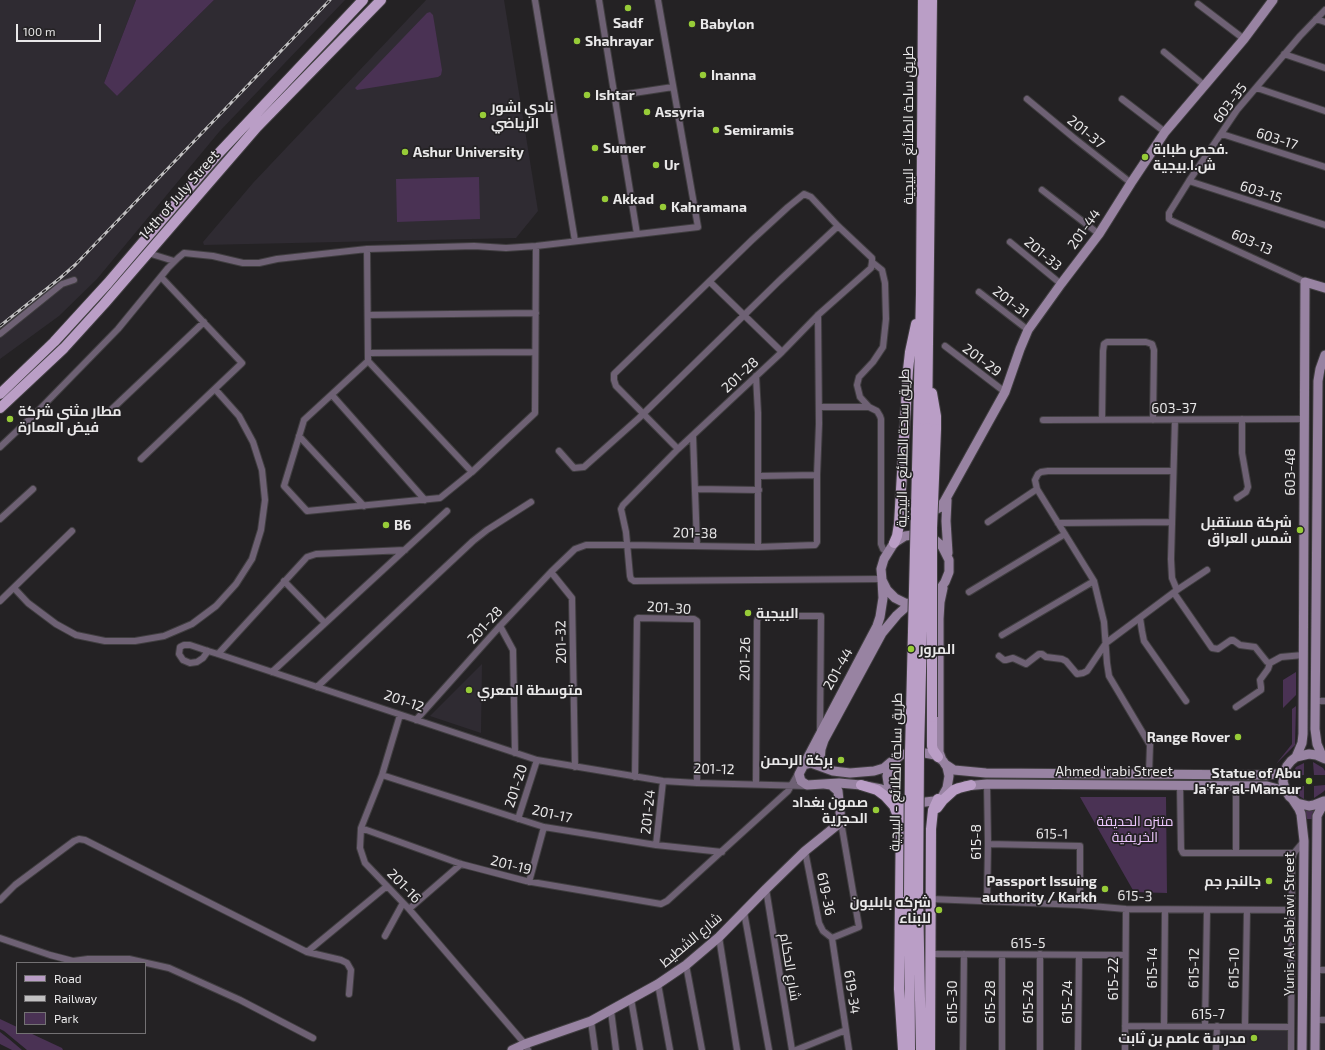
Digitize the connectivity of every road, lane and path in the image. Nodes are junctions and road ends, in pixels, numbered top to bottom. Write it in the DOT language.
graph roads {
  1 [pos="363,0"];
  2 [pos="381,0"];
  3 [pos="535,0"];
  4 [pos="599,0"];
  5 [pos="658,0"];
  6 [pos="923,0"];
  7 [pos="932,0"];
  8 [pos="1273,0"];
  9 [pos="1198,4"];
  10 [pos="1325,10"];
  11 [pos="1316,19"];
  12 [pos="1325,22"];
  13 [pos="1244,39"];
  14 [pos="1164,52"];
  15 [pos="1284,54"];
  16 [pos="1325,68"];
  17 [pos="1204,85"];
  18 [pos="673,87"];
  19 [pos="1257,88"];
  20 [pos="614,96"];
  21 [pos="1027,99"];
  22 [pos="1122,99"];
  23 [pos="1325,111"];
  24 [pos="1165,132"];
  25 [pos="1222,134"];
  26 [pos="1325,168"];
  27 [pos="1189,181"];
  28 [pos="1131,183"];
  29 [pos="1042,190"];
  30 [pos="1169,219"];
  31 [pos="1325,225"];
  32 [pos="838,226"];
  33 [pos="636,234"];
  34 [pos="1099,234"];
  35 [pos="575,242"];
  36 [pos="1010,242"];
  37 [pos="536,246"];
  38 [pos="367,249"];
  39 [pos="148,253"];
  40 [pos="174,261"];
  41 [pos="872,262"];
  42 [pos="161,277"];
  43 [pos="74,280"];
  44 [pos="710,282"];
  45 [pos="1305,282"];
  46 [pos="1061,284"];
  47 [pos="1325,288"];
  48 [pos="979,292"];
  49 [pos="921,294"];
  50 [pos="536,313"];
  51 [pos="368,315"];
  52 [pos="744,315"];
  53 [pos="818,315"];
  54 [pos="204,322"];
  55 [pos="1028,330"];
  56 [pos="0,334"];
  57 [pos="945,346"];
  58 [pos="536,352"];
  59 [pos="782,352"];
  60 [pos="368,353"];
  61 [pos="1325,355"];
  62 [pos="368,361"];
  63 [pos="756,376"];
  64 [pos="1322,381"];
  65 [pos="215,389"];
  66 [pos="1005,392"];
  67 [pos="0,394"];
  68 [pos="332,395"];
  69 [pos="1304,399"];
  70 [pos="1318,399"];
  71 [pos="819,407"];
  72 [pos="869,407"];
  73 [pos="0,408"];
  74 [pos="112,409"];
  75 [pos="644,413"];
  76 [pos="1242,419"];
  77 [pos="1304,419"];
  78 [pos="1043,420"];
  79 [pos="1102,420"];
  80 [pos="1153,420"];
  81 [pos="1174,420"];
  82 [pos="927,429"];
  83 [pos="299,436"];
  84 [pos="693,436"];
  85 [pos="0,447"];
  86 [pos="678,449"];
  87 [pos="559,451"];
  88 [pos="141,460"];
  89 [pos="1173,470"];
  90 [pos="472,472"];
  91 [pos="817,475"];
  92 [pos="759,476"];
  93 [pos="33,489"];
  94 [pos="1037,489"];
  95 [pos="694,490"];
  96 [pos="759,490"];
  97 [pos="950,493"];
  98 [pos="1237,498"];
  99 [pos="425,500"];
  100 [pos="531,502"];
  101 [pos="364,506"];
  102 [pos="447,511"];
  103 [pos="0,519"];
  104 [pos="988,522"];
  105 [pos="1172,522"];
  106 [pos="1058,523"];
  107 [pos="72,531"];
  108 [pos="917,534"];
  109 [pos="1065,534"];
  110 [pos="1321,542"];
  111 [pos="894,543"];
  112 [pos="627,544"];
  113 [pos="697,545"];
  114 [pos="758,547"];
  115 [pos="575,549"];
  116 [pos="404,550"];
  117 [pos="887,552"];
  118 [pos="949,560"];
  119 [pos="1317,565"];
  120 [pos="1304,566"];
  121 [pos="1207,570"];
  122 [pos="551,572"];
  123 [pos="882,579"];
  124 [pos="284,581"];
  125 [pos="1094,581"];
  126 [pos="945,582"];
  127 [pos="14,588"];
  128 [pos="969,592"];
  129 [pos="1175,592"];
  130 [pos="0,601"];
  131 [pos="916,604"];
  132 [pos="1140,618"];
  133 [pos="325,623"];
  134 [pos="500,626"];
  135 [pos="1002,635"];
  136 [pos="1106,643"];
  137 [pos="208,651"];
  138 [pos="218,654"];
  139 [pos="1303,655"];
  140 [pos="999,656"];
  141 [pos="1270,663"];
  142 [pos="272,672"];
  143 [pos="317,687"];
  144 [pos="1186,701"];
  145 [pos="1315,701"];
  146 [pos="1325,701"];
  147 [pos="1236,707"];
  148 [pos="400,715"];
  149 [pos="416,720"];
  150 [pos="820,733"];
  151 [pos="939,739"];
  152 [pos="515,753"];
  153 [pos="1296,757"];
  154 [pos="895,759"];
  155 [pos="1324,759"];
  156 [pos="537,760"];
  157 [pos="942,760"];
  158 [pos="575,767"];
  159 [pos="801,769"];
  160 [pos="832,771"];
  161 [pos="972,772"];
  162 [pos="1284,773"];
  163 [pos="1149,774"];
  164 [pos="382,775"];
  165 [pos="635,777"];
  166 [pos="663,781"];
  167 [pos="697,783"];
  168 [pos="756,784"];
  169 [pos="824,784"];
  170 [pos="857,784"];
  171 [pos="987,784"];
  172 [pos="971,785"];
  173 [pos="792,786"];
  174 [pos="811,786"];
  175 [pos="1180,786"];
  176 [pos="1236,786"];
  177 [pos="1286,791"];
  178 [pos="941,797"];
  179 [pos="839,799"];
  180 [pos="898,799"];
  181 [pos="1293,800"];
  182 [pos="1325,801"];
  183 [pos="518,819"];
  184 [pos="841,822"];
  185 [pos="544,827"];
  186 [pos="361,828"];
  187 [pos="931,829"];
  188 [pos="901,837"];
  189 [pos="1304,841"];
  190 [pos="988,844"];
  191 [pos="656,845"];
  192 [pos="805,851"];
  193 [pos="722,852"];
  194 [pos="1294,852"];
  195 [pos="1236,853"];
  196 [pos="461,864"];
  197 [pos="529,882"];
  198 [pos="387,886"];
  199 [pos="766,889"];
  200 [pos="913,897"];
  201 [pos="930,899"];
  202 [pos="0,900"];
  203 [pos="987,900"];
  204 [pos="403,903"];
  205 [pos="1080,905"];
  206 [pos="409,909"];
  207 [pos="1126,909"];
  208 [pos="1165,910"];
  209 [pos="1207,910"];
  210 [pos="1247,910"];
  211 [pos="1292,910"];
  212 [pos="744,912"];
  213 [pos="385,936"];
  214 [pos="719,937"];
  215 [pos="0,938"];
  216 [pos="832,938"];
  217 [pos="307,952"];
  218 [pos="930,954"];
  219 [pos="964,954"];
  220 [pos="1040,954"];
  221 [pos="1079,954"];
  222 [pos="1002,955"];
  223 [pos="1125,955"];
  224 [pos="142,962"];
  225 [pos="146,963"];
  226 [pos="686,965"];
  227 [pos="1320,970"];
  228 [pos="658,984"];
  229 [pos="349,994"];
  230 [pos="631,999"];
  231 [pos="611,1011"];
  232 [pos="1315,1020"];
  233 [pos="1325,1020"];
  234 [pos="591,1021"];
  235 [pos="1125,1026"];
  236 [pos="1164,1026"];
  237 [pos="1205,1026"];
  238 [pos="1217,1026"];
  239 [pos="1245,1026"];
  240 [pos="1291,1027"];
  241 [pos="846,1030"];
  242 [pos="313,1038"];
  243 [pos="527,1047"];
  244 [pos="512,1050"];
  245 [pos="595,1050"];
  246 [pos="616,1050"];
  247 [pos="640,1050"];
  248 [pos="670,1050"];
  249 [pos="702,1050"];
  250 [pos="737,1050"];
  251 [pos="769,1050"];
  252 [pos="792,1050"];
  253 [pos="796,1050"];
  254 [pos="849,1050"];
  255 [pos="902,1050"];
  256 [pos="910,1050"];
  257 [pos="921,1050"];
  258 [pos="930,1050"];
  259 [pos="963,1050"];
  260 [pos="1002,1050"];
  261 [pos="1040,1050"];
  262 [pos="1078,1050"];
  263 [pos="1125,1050"];
  264 [pos="1216,1050"];
  265 [pos="1291,1050"];
  266 [pos="1302,1050"];
  267 [pos="1315,1050"];
  1 -- 67 [label="main road, 14th of July Street"];
  2 -- 39 [label="main road, 14th of July Street"];
  3 -- 35 [label="street"];
  4 -- 20 [label="street"];
  5 -- 18 [label="street"];
  6 -- 49 [label="main road, طريق ساحة الطلائع - البيجية"];
  7 -- 82 [label="main road, طريق ساحة الطلائع - البيجية"];
  8 -- 13 [label="main road, 201-44"];
  9 -- 13 [label="street"];
  10 -- 11 [label="street, 603-35"];
  11 -- 12 [label="street"];
  11 -- 15 [label="street, 603-35"];
  13 -- 17 [label="main road, 201-44"];
  14 -- 17 [label="street"];
  15 -- 16 [label="street"];
  15 -- 19 [label="street, 603-35"];
  17 -- 24 [label="main road, 201-44"];
  18 -- 20 [label="street"];
  18 -- 33 [label="street"];
  19 -- 23 [label="street"];
  19 -- 25 [label="street, 603-35"];
  20 -- 33 [label="street"];
  21 -- 28 [label="street, 201-37"];
  22 -- 24 [label="street"];
  24 -- 28 [label="main road, 201-44"];
  25 -- 26 [label="street, 603-17"];
  25 -- 27 [label="street, 603-35"];
  27 -- 30 [label="street, 603-35"];
  27 -- 31 [label="street, 603-15"];
  28 -- 34 [label="main road, 201-44"];
  29 -- 34 [label="street"];
  30 -- 45 [label="street, 603-13"];
  32 -- 41 [label="street"];
  32 -- 44 [label="street"];
  32 -- 52 [label="street"];
  33 -- 35 [label="street"];
  34 -- 46 [label="main road, 201-44"];
  35 -- 37 [label="street"];
  36 -- 46 [label="street, 201-33"];
  37 -- 38 [label="street"];
  37 -- 50 [label="street"];
  38 -- 40 [label="street"];
  38 -- 51 [label="street"];
  39 -- 40 [label="street"];
  39 -- 73 [label="main road, 14th of July Street"];
  40 -- 42 [label="street"];
  41 -- 53 [label="street, 201-28"];
  41 -- 72 [label="street"];
  42 -- 54 [label="street"];
  42 -- 85 [label="street"];
  43 -- 56 [label="street"];
  44 -- 52 [label="street"];
  44 -- 75 [label="street"];
  45 -- 47 [label="main road, 603-13"];
  45 -- 69 [label="main road, 603-48"];
  46 -- 55 [label="main road, 201-44"];
  48 -- 55 [label="street, 201-31"];
  49 -- 82 [label="main road, طريق ساحة الطلائع - البيجية"];
  49 -- 111 [label="main road"];
  50 -- 51 [label="street"];
  50 -- 58 [label="street"];
  51 -- 60 [label="street"];
  52 -- 59 [label="street"];
  52 -- 75 [label="street"];
  53 -- 59 [label="street, 201-28"];
  53 -- 71 [label="street"];
  54 -- 65 [label="street"];
  54 -- 74 [label="street"];
  55 -- 66 [label="main road, 201-44"];
  57 -- 66 [label="street, 201-29"];
  58 -- 60 [label="street"];
  58 -- 90 [label="street"];
  59 -- 63 [label="street, 201-28"];
  60 -- 62 [label="street"];
  61 -- 64 [label="main road, 603-48"];
  62 -- 68 [label="street"];
  62 -- 90 [label="street"];
  63 -- 84 [label="street, 201-28"];
  63 -- 92 [label="street"];
  64 -- 70 [label="main road, 603-48"];
  65 -- 88 [label="street"];
  65 -- 127 [label="street"];
  66 -- 97 [label="main road, 201-44"];
  68 -- 83 [label="street"];
  68 -- 99 [label="street"];
  69 -- 70 [label="main road"];
  69 -- 77 [label="main road, 603-48"];
  70 -- 110 [label="main road, 603-48"];
  71 -- 72 [label="street"];
  71 -- 91 [label="street"];
  72 -- 117 [label="street"];
  75 -- 86 [label="street"];
  75 -- 87 [label="street"];
  76 -- 77 [label="street, 603-37"];
  76 -- 81 [label="street, 603-37"];
  76 -- 98 [label="street"];
  77 -- 120 [label="main road, 603-48"];
  78 -- 79 [label="street, 603-37"];
  79 -- 80 [label="street, 603-37"];
  79 -- 80 [label="street"];
  80 -- 81 [label="street, 603-37"];
  81 -- 89 [label="street"];
  82 -- 157 [label="main road, bridge"];
  82 -- 200 [label="main road, طريق ساحة الطلائع - البيجية, bridge"];
  83 -- 101 [label="street"];
  83 -- 101 [label="street"];
  84 -- 86 [label="street, 201-28"];
  84 -- 95 [label="street"];
  86 -- 112 [label="street, 201-28"];
  89 -- 94 [label="street"];
  89 -- 105 [label="street"];
  90 -- 99 [label="street"];
  91 -- 92 [label="street"];
  91 -- 114 [label="street, 201-38"];
  92 -- 96 [label="street"];
  93 -- 103 [label="street"];
  94 -- 104 [label="street"];
  94 -- 106 [label="street"];
  95 -- 96 [label="street"];
  95 -- 113 [label="street"];
  96 -- 114 [label="street"];
  97 -- 108 [label="main road, 201-44"];
  97 -- 118 [label="main road, 201-44"];
  99 -- 101 [label="street"];
  100 -- 143 [label="street"];
  102 -- 116 [label="street"];
  105 -- 106 [label="street"];
  105 -- 129 [label="street"];
  106 -- 109 [label="street"];
  107 -- 127 [label="street"];
  108 -- 111 [label="main road"];
  108 -- 118 [label="main road"];
  109 -- 125 [label="street"];
  109 -- 128 [label="street"];
  110 -- 119 [label="main road, 603-48"];
  111 -- 117 [label="main road"];
  112 -- 113 [label="street, 201-38"];
  112 -- 115 [label="street, 201-38"];
  112 -- 123 [label="street"];
  113 -- 114 [label="street, 201-38"];
  115 -- 122 [label="street, 201-28"];
  116 -- 124 [label="street"];
  116 -- 133 [label="street"];
  117 -- 123 [label="main road"];
  118 -- 126 [label="main road"];
  119 -- 120 [label="main road"];
  119 -- 145 [label="main road, 603-48"];
  120 -- 139 [label="main road, 603-48"];
  121 -- 129 [label="street"];
  122 -- 134 [label="street, 201-28"];
  122 -- 158 [label="street, 201-32"];
  123 -- 131 [label="main road"];
  123 -- 150 [label="main road, 201-44"];
  124 -- 133 [label="street"];
  124 -- 138 [label="street"];
  125 -- 135 [label="street"];
  125 -- 136 [label="street"];
  126 -- 131 [label="main road"];
  126 -- 151 [label="main road"];
  127 -- 130 [label="street"];
  129 -- 132 [label="street"];
  129 -- 141 [label="street"];
  131 -- 160 [label="main road"];
  132 -- 136 [label="street"];
  132 -- 144 [label="street"];
  133 -- 142 [label="street"];
  134 -- 149 [label="street, 201-28"];
  134 -- 152 [label="street"];
  136 -- 140 [label="street"];
  136 -- 163 [label="street"];
  137 -- 138 [label="street, 201-12"];
  138 -- 142 [label="street, 201-12"];
  139 -- 141 [label="street"];
  139 -- 153 [label="main road, 603-48"];
  141 -- 147 [label="street"];
  142 -- 143 [label="street, 201-12"];
  143 -- 148 [label="street, 201-12"];
  145 -- 146 [label="street"];
  145 -- 155 [label="main road, 603-48"];
  148 -- 149 [label="street, 201-12"];
  148 -- 164 [label="street, 201-16"];
  149 -- 152 [label="street, 201-12"];
  150 -- 159 [label="main road, 201-44"];
  150 -- 168 [label="street, 201-26"];
  151 -- 157 [label="main road"];
  151 -- 161 [label="main road"];
  152 -- 156 [label="street, 201-12"];
  153 -- 155 [label="main road"];
  153 -- 162 [label="main road, 603-48"];
  154 -- 157 [label="main road"];
  154 -- 160 [label="main road"];
  154 -- 180 [label="main road"];
  156 -- 158 [label="street, 201-12"];
  156 -- 183 [label="street, 201-20"];
  157 -- 161 [label="main road, Ahmed 'rabi Street"];
  157 -- 178 [label="main road"];
  158 -- 165 [label="street, 201-12"];
  159 -- 160 [label="main road"];
  159 -- 173 [label="street"];
  159 -- 174 [label="main road"];
  161 -- 163 [label="main road, Ahmed 'rabi Street"];
  162 -- 163 [label="main road, Ahmed 'rabi Street"];
  162 -- 177 [label="main road"];
  164 -- 183 [label="street, 201-17"];
  164 -- 186 [label="street, 201-16"];
  165 -- 166 [label="street, 201-12"];
  165 -- 167 [label="street, 201-30"];
  166 -- 167 [label="street, 201-12"];
  166 -- 191 [label="street, 201-24"];
  167 -- 168 [label="street, 201-12"];
  168 -- 173 [label="street, 201-12"];
  169 -- 170 [label="main road, 201-12"];
  169 -- 174 [label="main road, 201-12"];
  169 -- 179 [label="main road"];
  170 -- 179 [label="main road"];
  170 -- 180 [label="main road, 201-12"];
  170 -- 188 [label="main road"];
  171 -- 172 [label="main road, Ahmed 'rabi Street"];
  171 -- 175 [label="main road, Ahmed 'rabi Street"];
  171 -- 190 [label="street, 615-8"];
  172 -- 178 [label="main road, Ahmed 'rabi Street"];
  172 -- 187 [label="main road"];
  173 -- 174 [label="street, 201-12"];
  173 -- 193 [label="street"];
  175 -- 176 [label="main road, Ahmed 'rabi Street"];
  175 -- 195 [label="street"];
  176 -- 177 [label="main road, Ahmed 'rabi Street"];
  176 -- 195 [label="street"];
  177 -- 181 [label="main road, Yunis Al Sab'awi Street"];
  178 -- 180 [label="main road"];
  178 -- 187 [label="main road"];
  179 -- 184 [label="main road"];
  180 -- 188 [label="main road"];
  181 -- 182 [label="main road"];
  181 -- 189 [label="main road, Yunis Al Sab'awi Street"];
  182 -- 227 [label="main road, Yunis Al Sab'awi Street"];
  183 -- 185 [label="street, 201-17"];
  184 -- 192 [label="main road, شارع الشطيط"];
  184 -- 216 [label="street"];
  185 -- 191 [label="street, 201-17"];
  185 -- 197 [label="street"];
  186 -- 196 [label="street, 201-19"];
  186 -- 198 [label="street, 201-16"];
  187 -- 201 [label="main road"];
  188 -- 255 [label="main road"];
  189 -- 194 [label="street"];
  189 -- 266 [label="main road, Yunis Al Sab'awi Street"];
  190 -- 203 [label="street, 615-8"];
  190 -- 205 [label="street, 615-1"];
  191 -- 193 [label="street, 201-17"];
  192 -- 199 [label="main road, شارع الشطيط"];
  192 -- 216 [label="street, 619-36"];
  193 -- 197 [label="street, 201-19"];
  194 -- 195 [label="street"];
  194 -- 211 [label="street"];
  196 -- 197 [label="street, 201-19"];
  196 -- 206 [label="street"];
  198 -- 204 [label="street, 201-16"];
  198 -- 217 [label="street"];
  199 -- 212 [label="main road, شارع الشطيط"];
  199 -- 252 [label="street, شارع الحكام"];
  200 -- 256 [label="main road"];
  200 -- 257 [label="main road"];
  201 -- 203 [label="street, 615-3"];
  201 -- 218 [label="main road"];
  202 -- 217 [label="street"];
  203 -- 205 [label="street, 615-3"];
  204 -- 206 [label="street, 201-16"];
  204 -- 213 [label="street"];
  205 -- 207 [label="street, 615-3"];
  206 -- 243 [label="street, 201-16"];
  207 -- 208 [label="street, 615-3"];
  207 -- 223 [label="street, 615-22"];
  208 -- 209 [label="street, 615-3"];
  208 -- 236 [label="street, 615-14"];
  209 -- 210 [label="street, 615-3"];
  209 -- 237 [label="street, 615-12"];
  210 -- 211 [label="street, 615-3"];
  210 -- 239 [label="street, 615-10"];
  211 -- 240 [label="street"];
  212 -- 214 [label="main road, شارع الشطيط"];
  212 -- 251 [label="street"];
  214 -- 226 [label="main road, شارع الشطيط"];
  214 -- 250 [label="street"];
  215 -- 224 [label="street"];
  216 -- 241 [label="street, 619-34"];
  217 -- 229 [label="street"];
  218 -- 219 [label="street, 615-5"];
  218 -- 258 [label="main road"];
  219 -- 222 [label="street, 615-5"];
  219 -- 259 [label="street, 615-30"];
  220 -- 221 [label="street, 615-5"];
  220 -- 222 [label="street, 615-5"];
  220 -- 261 [label="street, 615-26"];
  221 -- 223 [label="street, 615-5"];
  221 -- 262 [label="street, 615-24"];
  222 -- 260 [label="street, 615-28"];
  223 -- 235 [label="street, 615-22"];
  225 -- 242 [label="street"];
  226 -- 228 [label="main road, شارع الشطيط"];
  226 -- 249 [label="street"];
  227 -- 232 [label="main road, Yunis Al Sab'awi Street"];
  228 -- 230 [label="main road, شارع الشطيط"];
  228 -- 248 [label="street"];
  230 -- 231 [label="main road, شارع الشطيط"];
  230 -- 247 [label="street"];
  231 -- 234 [label="main road, شارع الشطيط"];
  231 -- 246 [label="street"];
  232 -- 233 [label="street"];
  232 -- 267 [label="main road, Yunis Al Sab'awi Street"];
  234 -- 243 [label="main road, شارع الشطيط"];
  234 -- 245 [label="street"];
  235 -- 236 [label="street, 615-7"];
  235 -- 263 [label="street, 615-22"];
  236 -- 237 [label="street, 615-7"];
  237 -- 238 [label="street, 615-7"];
  238 -- 239 [label="street, 615-7"];
  238 -- 264 [label="street"];
  239 -- 240 [label="street, 615-7"];
  240 -- 265 [label="street"];
  241 -- 253 [label="street"];
  241 -- 254 [label="street, 619-34"];
  243 -- 244 [label="main road, شارع الشطيط"];
}
